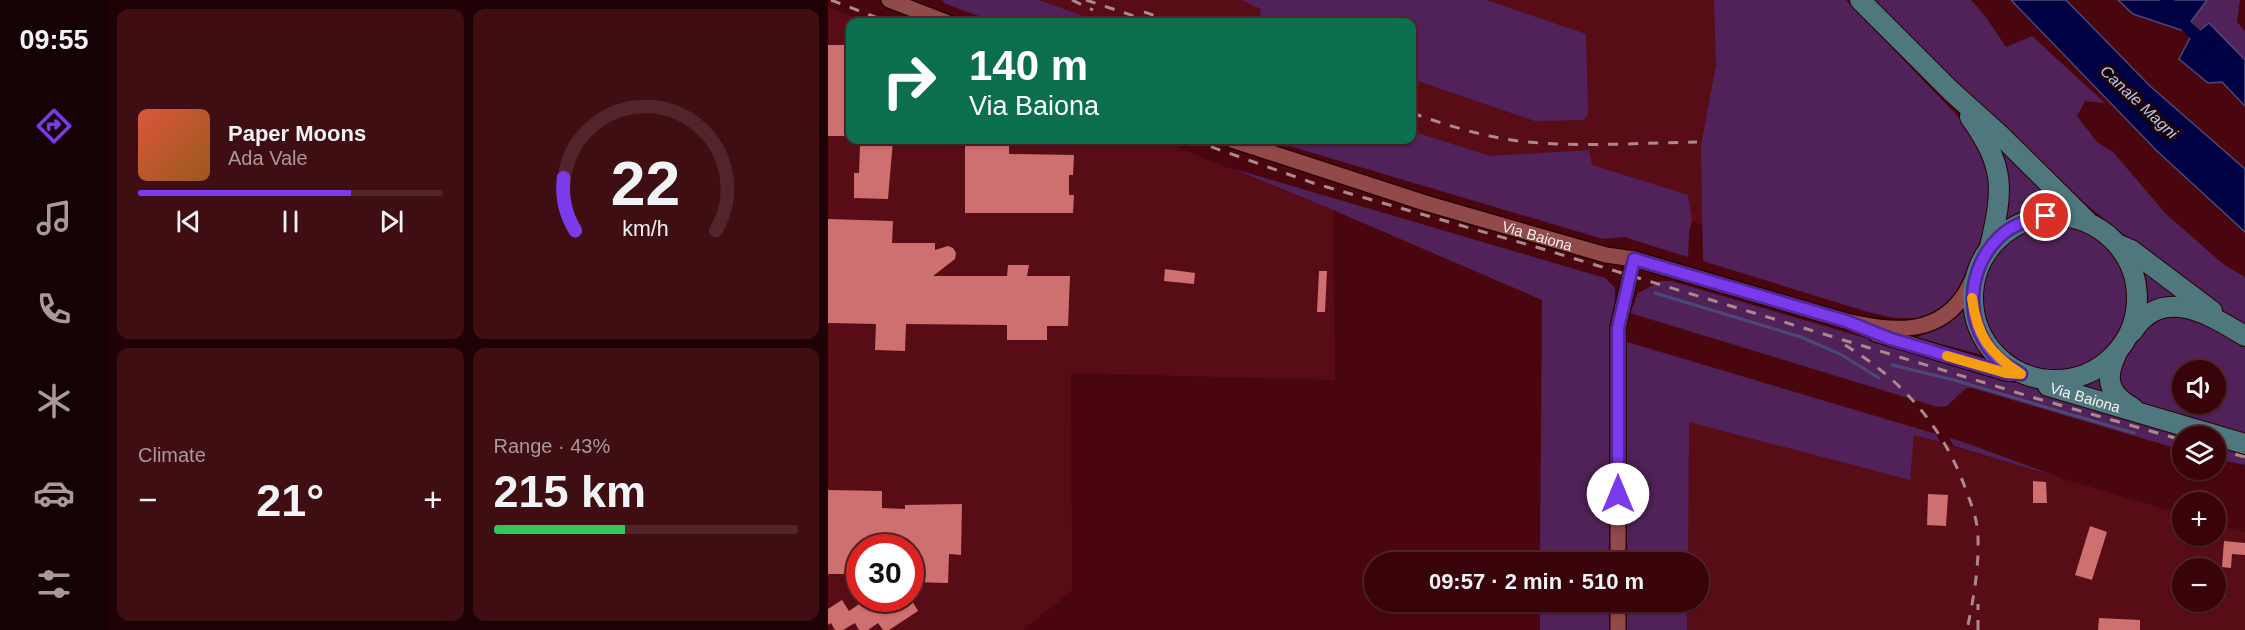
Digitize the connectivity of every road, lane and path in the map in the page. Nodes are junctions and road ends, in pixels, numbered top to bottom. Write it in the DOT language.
graph roads {
  1 [pos="889,0"];
  2 [pos="1860,0"];
  3 [pos="936,18"];
  4 [pos="1951,91"];
  5 [pos="1244,144"];
  6 [pos="2089,223"];
  7 [pos="2119,245"];
  8 [pos="1990,247"];
  9 [pos="1634,259"];
  10 [pos="1976,273"];
  11 [pos="1846,321"];
  12 [pos="2227,325"];
  13 [pos="2245,336"];
  14 [pos="2122,347"];
  15 [pos="2024,375"];
  16 [pos="2145,415"];
  17 [pos="2245,444"];
  18 [pos="1618,552"];
  19 [pos="1618,612"];
  20 [pos="1618,630"];
  1 -- 3 [label="street"];
  2 -- 4 [label="main road"];
  4 -- 6 [label="main road"];
  4 -- 8 [label="main road"];
  5 -- 9 [label="street, Via Baiona"];
  6 -- 7 [label="main road"];
  6 -- 8 [label="main road"];
  7 -- 12 [label="main road"];
  7 -- 14 [label="main road"];
  8 -- 10 [label="main road"];
  9 -- 11 [label="street, Via Baiona"];
  9 -- 18 [label="street"];
  10 -- 11 [label="street, Via Baiona"];
  10 -- 15 [label="main road"];
  11 -- 15 [label="street, Via Baiona"];
  12 -- 13 [label="main road"];
  12 -- 14 [label="main road"];
  14 -- 15 [label="main road"];
  14 -- 16 [label="main road, Via Baiona"];
  15 -- 16 [label="main road, Via Baiona"];
  16 -- 17 [label="main road, Via Baiona"];
  19 -- 20 [label="street"];
}
